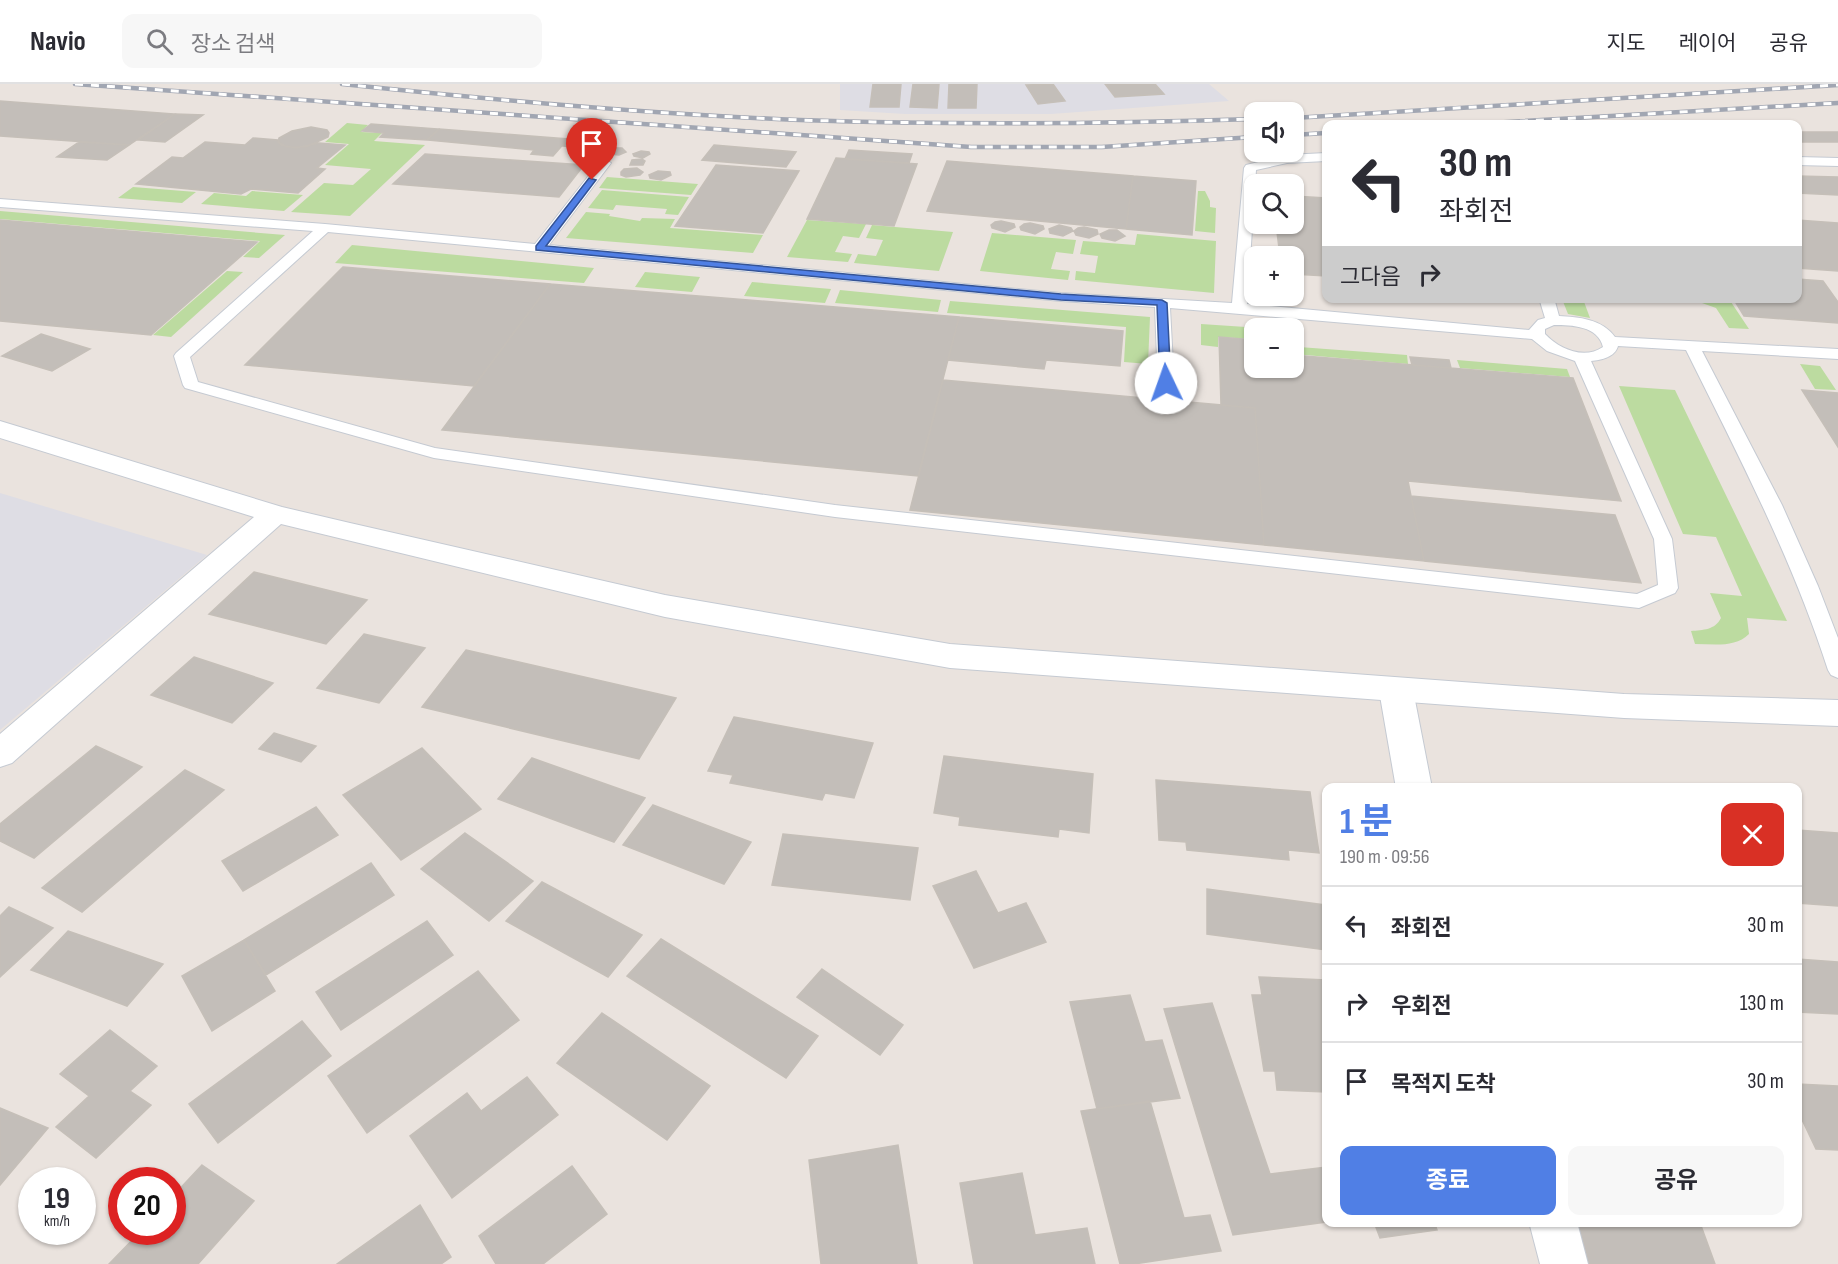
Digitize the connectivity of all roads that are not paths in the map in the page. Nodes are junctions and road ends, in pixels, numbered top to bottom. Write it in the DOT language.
graph roads {
  1 [pos="1322,157"];
  2 [pos="1802,161"];
  3 [pos="1838,162"];
  4 [pos="605,163"];
  5 [pos="0,203"];
  6 [pos="325,228"];
  7 [pos="540,248"];
  8 [pos="1162,303"];
  9 [pos="1548,303"];
  10 [pos="1239,308"];
  11 [pos="1553,320"];
  12 [pos="1537,335"];
  13 [pos="1610,341"];
  14 [pos="1692,347"];
  15 [pos="1838,354"];
  16 [pos="1581,356"];
  17 [pos="1166,383"];
  18 [pos="0,429"];
  19 [pos="275,514"];
  20 [pos="1838,670"];
  21 [pos="1396,690"];
  22 [pos="1838,713"];
  23 [pos="0,754"];
  24 [pos="1413,783"];
  25 [pos="1554,1227"];
  26 [pos="1564,1264"];
  1 -- 10 [label="lane"];
  2 -- 3 [label="lane"];
  4 -- 7 [label="lane"];
  5 -- 6 [label="lane"];
  6 -- 7 [label="lane"];
  6 -- 16 [label="lane"];
  7 -- 8 [label="lane"];
  8 -- 10 [label="lane"];
  8 -- 17 [label="lane"];
  9 -- 11 [label="lane"];
  10 -- 12 [label="lane"];
  11 -- 12 [label="lane"];
  11 -- 13 [label="lane"];
  12 -- 16 [label="lane"];
  13 -- 14 [label="lane"];
  13 -- 16 [label="lane"];
  14 -- 15 [label="lane"];
  14 -- 20 [label="lane"];
  18 -- 19 [label="main road"];
  19 -- 21 [label="main road"];
  19 -- 23 [label="main road"];
  21 -- 22 [label="main road"];
  21 -- 24 [label="main road"];
  25 -- 26 [label="main road"];
}
